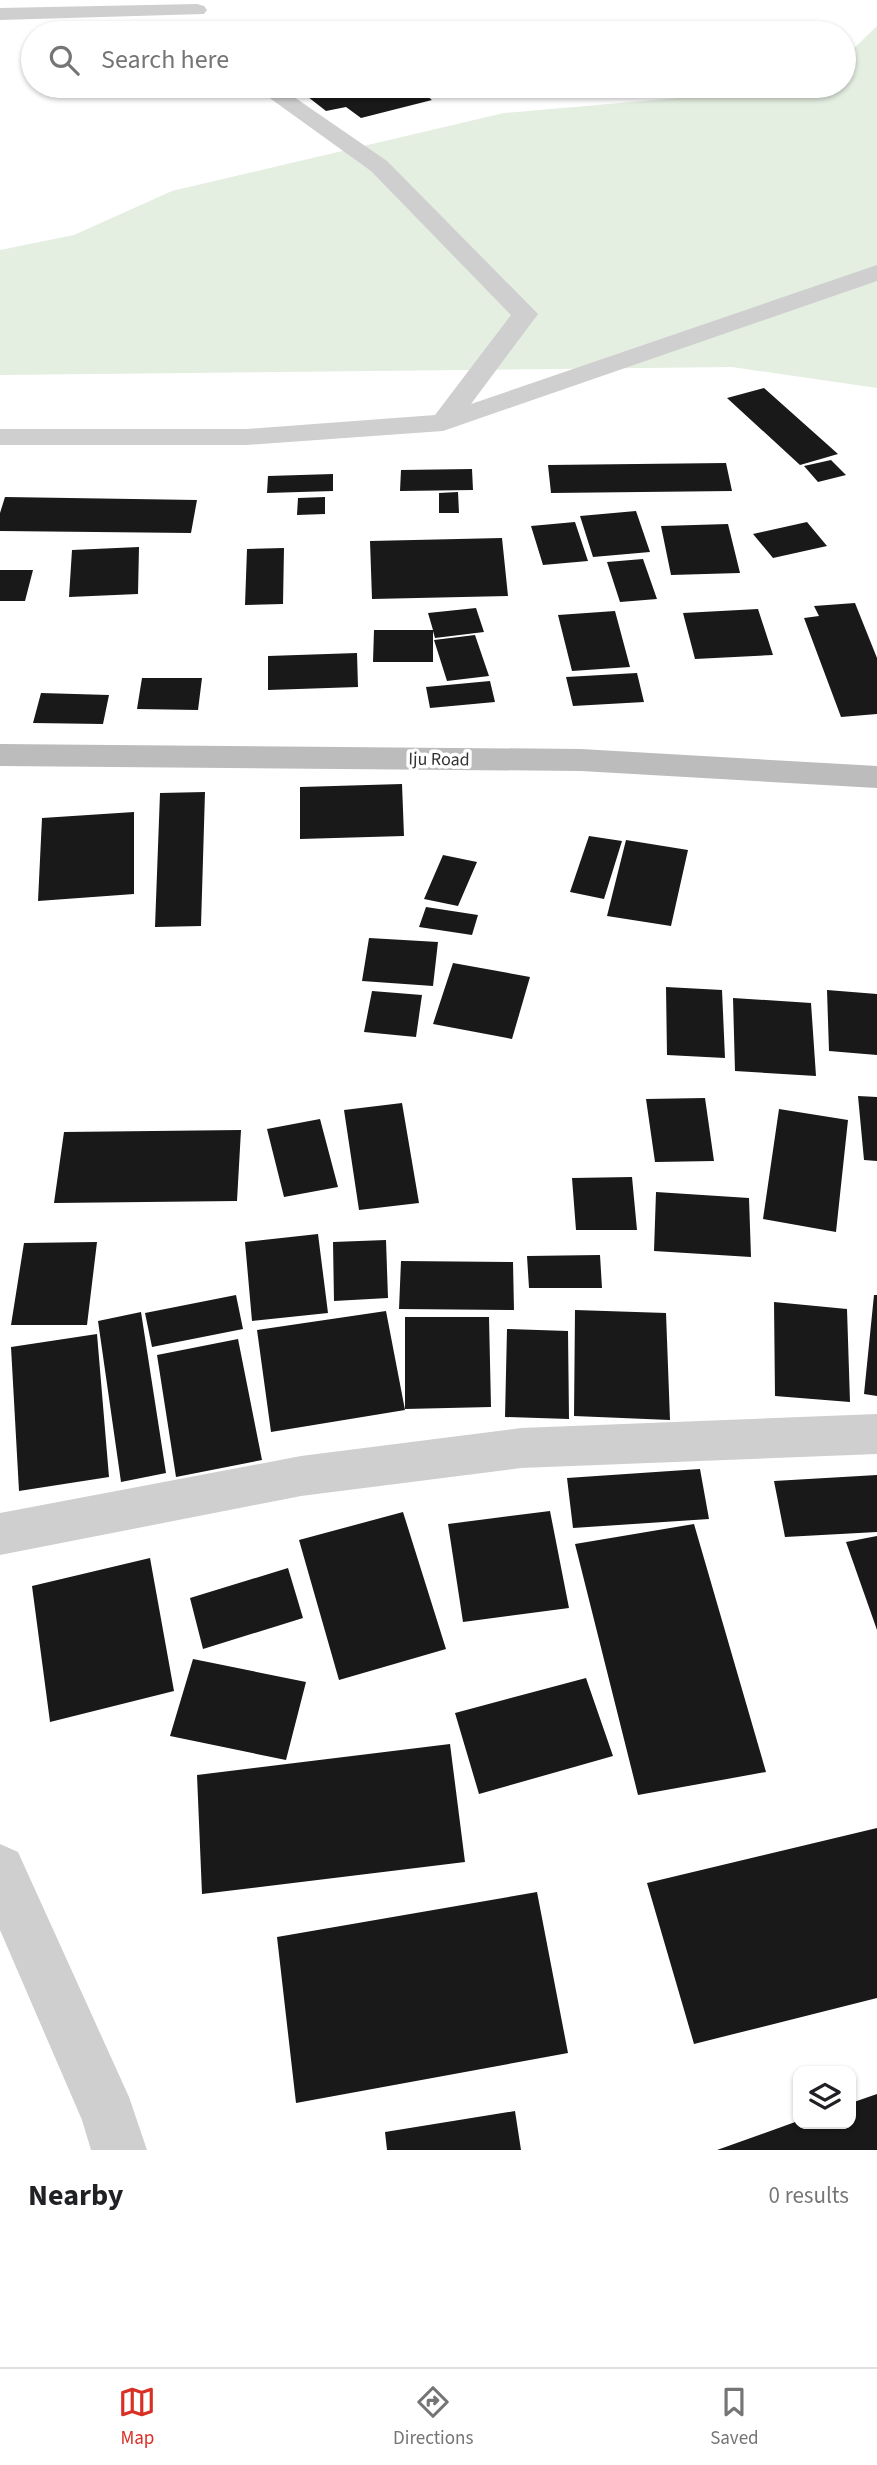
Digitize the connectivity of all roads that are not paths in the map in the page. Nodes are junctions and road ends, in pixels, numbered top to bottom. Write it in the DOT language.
graph roads {
  1 [pos="197,5"];
  2 [pos="0,14"];
  3 [pos="281,98"];
  4 [pos="877,273"];
  5 [pos="443,424"];
  6 [pos="0,437"];
  7 [pos="0,758"];
  8 [pos="877,777"];
  9 [pos="877,1434"];
  10 [pos="0,1534"];
  11 [pos="0,1870"];
  12 [pos="105,2139"];
  1 -- 2 [label="street"];
  3 -- 5 [label="street"];
  4 -- 5 [label="street"];
  5 -- 6 [label="street"];
  7 -- 8 [label="main road, Iju Road"];
  9 -- 10 [label="street"];
  11 -- 12 [label="street"];
}
